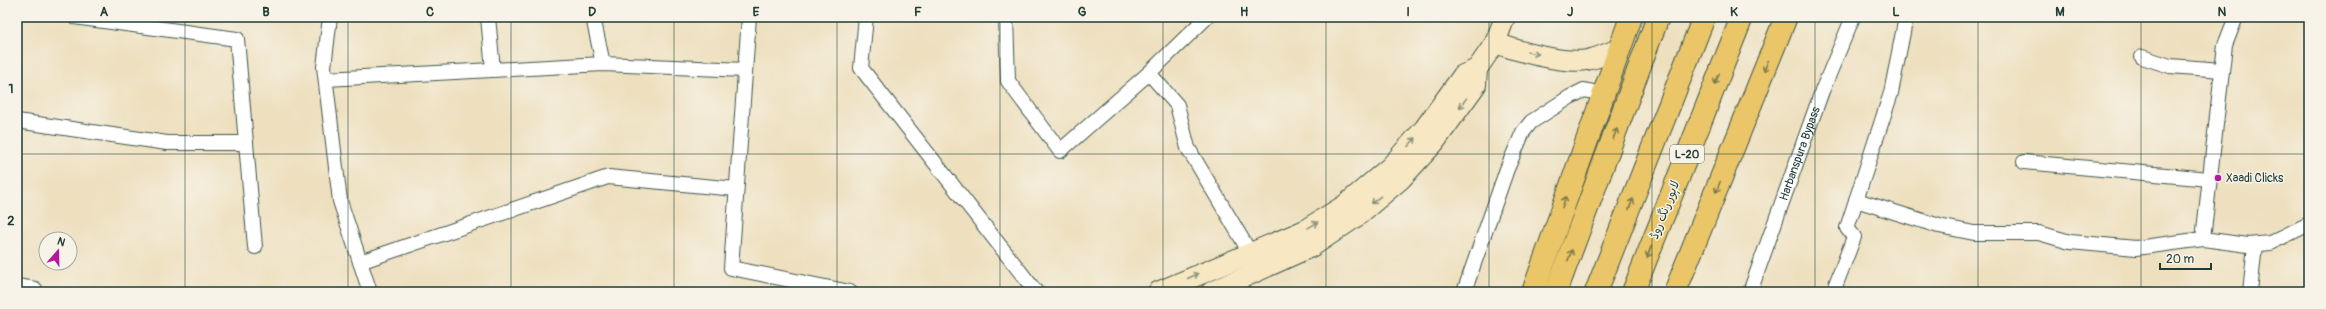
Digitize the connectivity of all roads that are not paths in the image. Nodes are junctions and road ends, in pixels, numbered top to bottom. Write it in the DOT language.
graph roads {
  1 [pos="74,17"];
  2 [pos="330,17"];
  3 [pos="488,17"];
  4 [pos="593,17"];
  5 [pos="749,17"];
  6 [pos="866,17"];
  7 [pos="1006,17"];
  8 [pos="1207,17"];
  9 [pos="1505,17"];
  10 [pos="1631,17"];
  11 [pos="1658,17"];
  12 [pos="1704,17"];
  13 [pos="1742,17"];
  14 [pos="1853,17"];
  15 [pos="1906,17"];
  16 [pos="2236,17"];
  17 [pos="1784,21"];
  18 [pos="1495,42"];
  19 [pos="1619,49"];
  20 [pos="2142,57"];
  21 [pos="603,64"];
  22 [pos="1477,69"];
  23 [pos="493,70"];
  24 [pos="745,70"];
  25 [pos="2222,70"];
  26 [pos="1148,73"];
  27 [pos="326,79"];
  28 [pos="1603,94"];
  29 [pos="17,121"];
  30 [pos="246,143"];
  31 [pos="2024,162"];
  32 [pos="2209,179"];
  33 [pos="736,189"];
  34 [pos="1856,200"];
  35 [pos="2309,224"];
  36 [pos="2202,239"];
  37 [pos="2255,245"];
  38 [pos="255,247"];
  39 [pos="1250,252"];
  40 [pos="360,262"];
  41 [pos="1262,270"];
  42 [pos="17,286"];
  43 [pos="34,291"];
  44 [pos="370,292"];
  45 [pos="850,292"];
  46 [pos="1036,292"];
  47 [pos="1158,292"];
  48 [pos="1211,292"];
  49 [pos="1464,292"];
  50 [pos="1533,292"];
  51 [pos="1556,292"];
  52 [pos="1596,292"];
  53 [pos="1633,292"];
  54 [pos="1675,292"];
  55 [pos="1750,292"];
  56 [pos="1834,292"];
  57 [pos="2250,292"];
  1 -- 30 [label="street"];
  2 -- 27 [label="street"];
  3 -- 23 [label="street"];
  4 -- 21 [label="street"];
  5 -- 24 [label="street"];
  6 -- 46 [label="street"];
  7 -- 26 [label="street"];
  8 -- 26 [label="street"];
  9 -- 18 [label="main road"];
  10 -- 19 [label="highway"];
  51 -- 11 [label="highway, one-way"];
  52 -- 12 [label="highway, L-20, one-way"];
  13 -- 53 [label="highway, لاہور رنگ روڈ / L-20, one-way"];
  14 -- 55 [label="street, Harbanspura Bypass"];
  15 -- 34 [label="street"];
  16 -- 25 [label="street"];
  17 -- 54 [label="highway, one-way"];
  18 -- 19 [label="main road, one-way"];
  18 -- 22 [label="main road"];
  19 -- 28 [label="highway"];
  20 -- 25 [label="street"];
  21 -- 23 [label="street"];
  21 -- 24 [label="street"];
  39 -- 22 [label="main road, one-way"];
  22 -- 41 [label="main road, one-way"];
  23 -- 27 [label="street"];
  24 -- 33 [label="street"];
  25 -- 32 [label="street"];
  26 -- 39 [label="street"];
  27 -- 40 [label="street"];
  28 -- 49 [label="street"];
  50 -- 28 [label="highway, one-way"];
  29 -- 30 [label="street"];
  30 -- 38 [label="street"];
  31 -- 32 [label="street"];
  32 -- 36 [label="street"];
  33 -- 40 [label="street"];
  33 -- 45 [label="street"];
  34 -- 36 [label="street"];
  34 -- 56 [label="street"];
  35 -- 37 [label="street"];
  36 -- 37 [label="street"];
  37 -- 57 [label="street"];
  39 -- 41 [label="street"];
  47 -- 39 [label="main road, one-way"];
  40 -- 44 [label="street"];
  41 -- 48 [label="main road"];
  42 -- 43 [label="street"];
}
